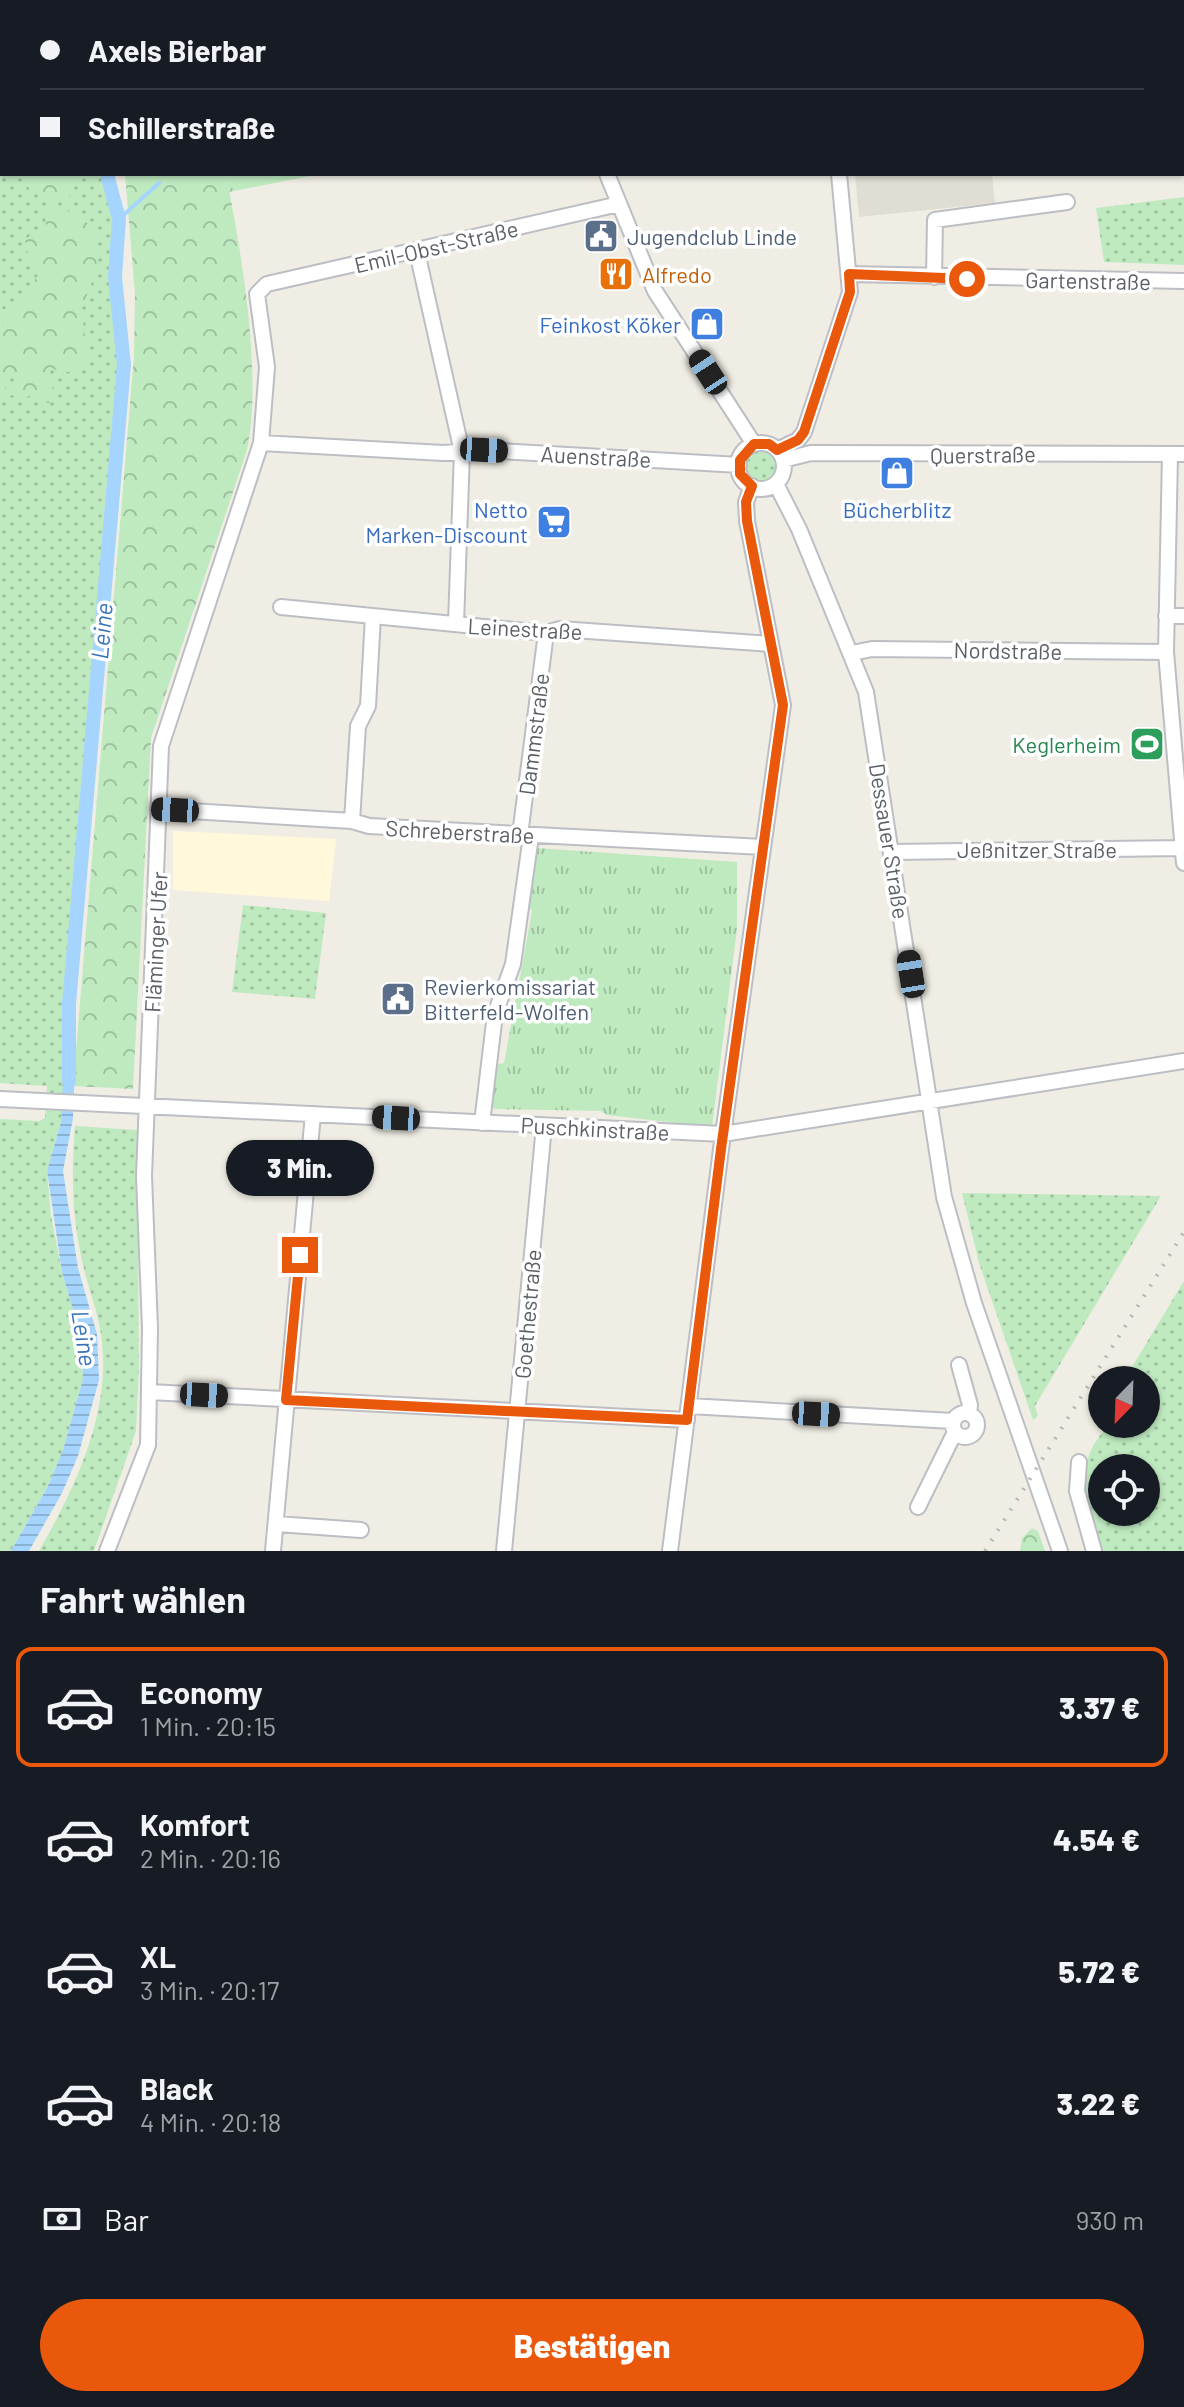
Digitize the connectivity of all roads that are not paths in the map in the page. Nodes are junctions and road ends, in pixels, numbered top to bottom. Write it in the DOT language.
graph roads {
  1 [pos="608,176"];
  2 [pos="839,176"];
  3 [pos="1067,202"];
  4 [pos="619,204"];
  5 [pos="417,252"];
  6 [pos="849,274"];
  7 [pos="934,277"];
  8 [pos="1184,281"];
  9 [pos="257,294"];
  10 [pos="261,443"];
  11 [pos="754,444"];
  12 [pos="462,452"];
  13 [pos="1177,454"];
  14 [pos="780,455"];
  15 [pos="739,465"];
  16 [pos="776,484"];
  17 [pos="752,486"];
  18 [pos="281,607"];
  19 [pos="373,616"];
  20 [pos="1166,616"];
  21 [pos="1184,616"];
  22 [pos="456,624"];
  23 [pos="546,633"];
  24 [pos="770,644"];
  25 [pos="1166,652"];
  26 [pos="852,653"];
  27 [pos="1178,744"];
  28 [pos="158,809"];
  29 [pos="352,821"];
  30 [pos="525,835"];
  31 [pos="763,847"];
  32 [pos="892,852"];
  33 [pos="1183,855"];
  34 [pos="1184,1061"];
  35 [pos="0,1099"];
  36 [pos="930,1102"];
  37 [pos="148,1106"];
  38 [pos="313,1114"];
  39 [pos="482,1123"];
  40 [pos="544,1126"];
  41 [pos="723,1134"];
  42 [pos="959,1365"];
  43 [pos="149,1392"];
  44 [pos="286,1400"];
  45 [pos="518,1411"];
  46 [pos="688,1413"];
  47 [pos="969,1414"];
  48 [pos="954,1426"];
  49 [pos="1079,1462"];
  50 [pos="918,1507"];
  51 [pos="277,1524"];
  52 [pos="361,1530"];
  53 [pos="107,1551"];
  54 [pos="273,1551"];
  55 [pos="504,1551"];
  56 [pos="670,1551"];
  57 [pos="1060,1551"];
  58 [pos="1094,1551"];
  1 -- 4 [label="street"];
  2 -- 6 [label="street"];
  3 -- 7 [label="street"];
  4 -- 5 [label="street, Emil-Obst-Straße"];
  4 -- 11 [label="street"];
  5 -- 9 [label="street, Emil-Obst-Straße"];
  5 -- 12 [label="street"];
  6 -- 7 [label="street, Gartenstraße"];
  6 -- 14 [label="street"];
  7 -- 8 [label="street, Gartenstraße"];
  9 -- 10 [label="street, Fläminger Ufer"];
  10 -- 12 [label="street, Auenstraße"];
  10 -- 28 [label="street, Fläminger Ufer"];
  11 -- 14 [label="street"];
  11 -- 15 [label="street"];
  12 -- 15 [label="street, Auenstraße"];
  12 -- 22 [label="street"];
  13 -- 14 [label="street, Querstraße"];
  13 -- 20 [label="street"];
  14 -- 16 [label="street"];
  15 -- 17 [label="street"];
  16 -- 17 [label="street"];
  16 -- 26 [label="street, Dessauer Straße"];
  17 -- 24 [label="street"];
  18 -- 19 [label="street, Leinestraße"];
  19 -- 22 [label="street, Leinestraße"];
  19 -- 29 [label="street"];
  20 -- 21 [label="street"];
  20 -- 25 [label="street"];
  22 -- 23 [label="street, Leinestraße"];
  23 -- 24 [label="street, Leinestraße"];
  23 -- 30 [label="street, Dammstraße"];
  24 -- 31 [label="street"];
  25 -- 26 [label="street, Nordstraße"];
  25 -- 27 [label="street"];
  26 -- 32 [label="street, Dessauer Straße"];
  27 -- 33 [label="street"];
  28 -- 29 [label="street, Schreberstraße"];
  28 -- 37 [label="street, Fläminger Ufer"];
  29 -- 30 [label="street, Schreberstraße"];
  30 -- 31 [label="street, Schreberstraße"];
  30 -- 39 [label="street, Dammstraße"];
  31 -- 41 [label="street"];
  32 -- 33 [label="street, Jeßnitzer Straße"];
  32 -- 36 [label="street, Dessauer Straße"];
  34 -- 36 [label="street, Puschkinstraße"];
  35 -- 37 [label="street, Puschkinstraße"];
  36 -- 41 [label="street, Puschkinstraße"];
  36 -- 57 [label="street, Dessauer Straße"];
  37 -- 38 [label="street, Puschkinstraße"];
  37 -- 43 [label="street, Fläminger Ufer"];
  38 -- 39 [label="street, Puschkinstraße"];
  38 -- 44 [label="street"];
  39 -- 40 [label="street, Puschkinstraße"];
  40 -- 41 [label="street, Puschkinstraße"];
  40 -- 45 [label="street, Goethestraße"];
  41 -- 46 [label="street"];
  42 -- 47 [label="street"];
  43 -- 44 [label="street"];
  43 -- 53 [label="street, Fläminger Ufer"];
  44 -- 45 [label="street"];
  44 -- 51 [label="street"];
  45 -- 46 [label="street"];
  45 -- 55 [label="street, Goethestraße"];
  46 -- 48 [label="street"];
  46 -- 56 [label="street"];
  47 -- 48 [label="street"];
  47 -- 48 [label="street"];
  48 -- 50 [label="street"];
  49 -- 58 [label="street"];
  51 -- 52 [label="street"];
  51 -- 54 [label="street"];
}
